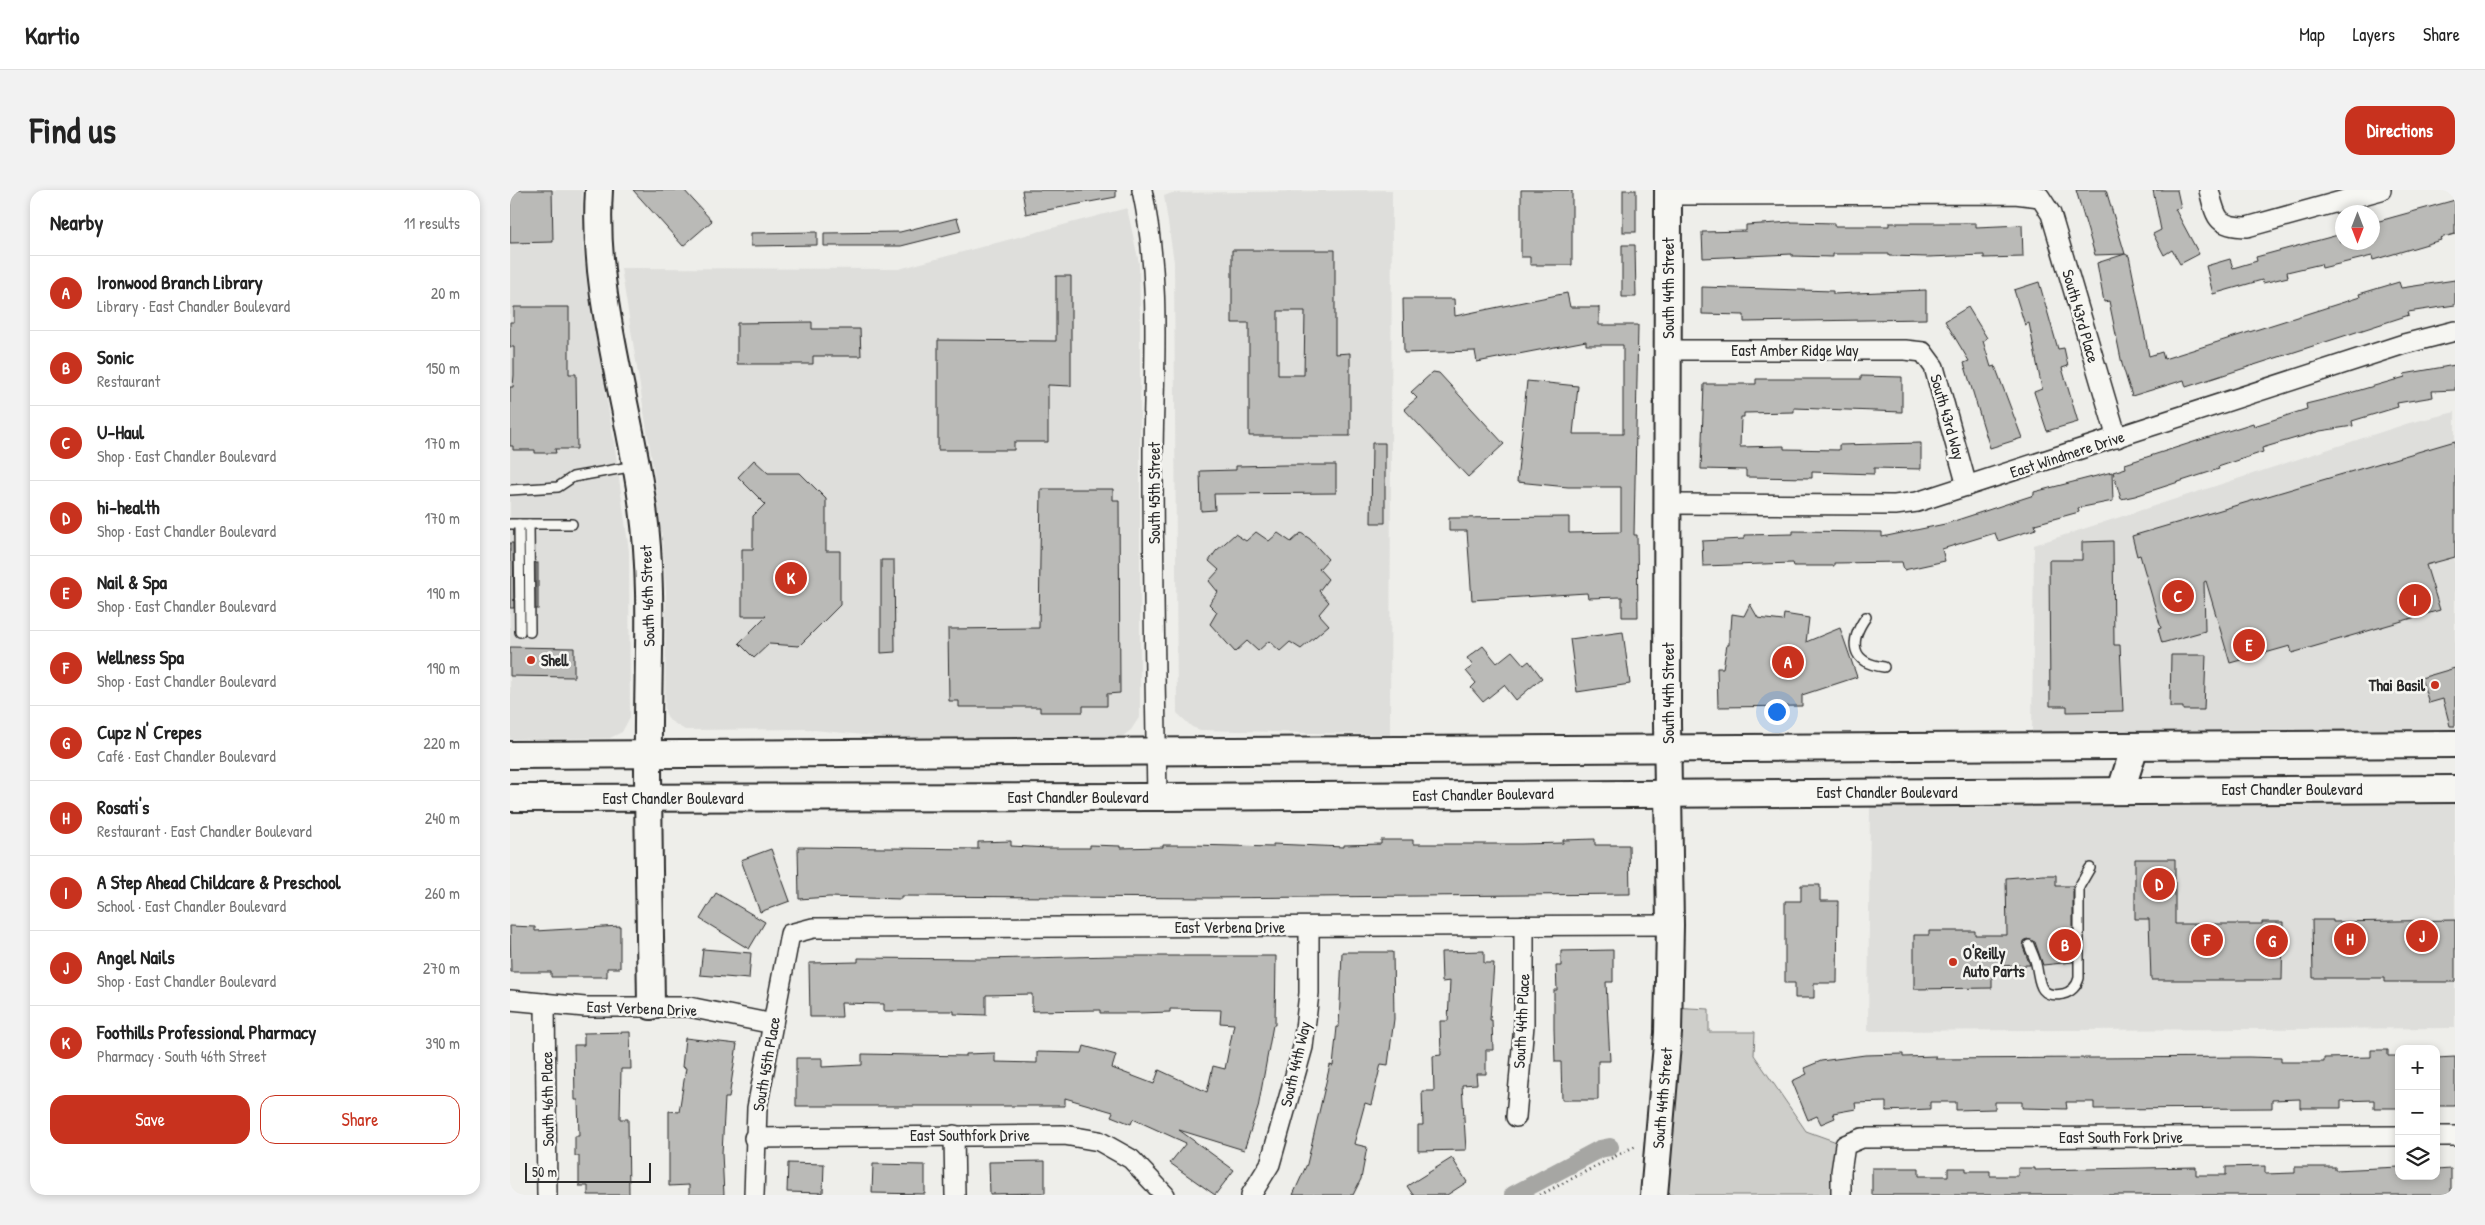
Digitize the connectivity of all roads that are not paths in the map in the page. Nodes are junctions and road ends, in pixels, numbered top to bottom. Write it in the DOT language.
graph roads {
  1 [pos="599,190"];
  2 [pos="1142,190"];
  3 [pos="2209,190"];
  4 [pos="2381,190"];
  5 [pos="1668,193"];
  6 [pos="2455,331"];
  7 [pos="1668,350"];
  8 [pos="1923,352"];
  9 [pos="2117,438"];
  10 [pos="636,466"];
  11 [pos="1967,486"];
  12 [pos="510,490"];
  13 [pos="1668,504"];
  14 [pos="514,524"];
  15 [pos="529,524"];
  16 [pos="572,524"];
  17 [pos="1866,617"];
  18 [pos="520,632"];
  19 [pos="530,632"];
  20 [pos="1884,667"];
  21 [pos="2455,744"];
  22 [pos="2136,746"];
  23 [pos="1668,747"];
  24 [pos="1156,752"];
  25 [pos="648,754"];
  26 [pos="510,755"];
  27 [pos="2455,789"];
  28 [pos="2121,790"];
  29 [pos="1668,793"];
  30 [pos="1157,797"];
  31 [pos="510,798"];
  32 [pos="649,798"];
  33 [pos="2090,868"];
  34 [pos="1524,925"];
  35 [pos="1670,925"];
  36 [pos="1309,927"];
  37 [pos="790,934"];
  38 [pos="2029,946"];
  39 [pos="510,1000"];
  40 [pos="546,1003"];
  41 [pos="651,1006"];
  42 [pos="773,1024"];
  43 [pos="1516,1117"];
  44 [pos="954,1135"];
  45 [pos="2395,1136"];
  46 [pos="2440,1136"];
  47 [pos="2455,1136"];
  48 [pos="754,1138"];
  49 [pos="1659,1145"];
  50 [pos="546,1195"];
  51 [pos="754,1195"];
  52 [pos="955,1195"];
  53 [pos="1164,1195"];
  54 [pos="1251,1195"];
  55 [pos="1654,1195"];
  56 [pos="1666,1195"];
  57 [pos="1841,1195"];
  1 -- 10 [label="main road, South 46th Street"];
  2 -- 24 [label="street, South 45th Street"];
  3 -- 4 [label="street"];
  5 -- 7 [label="main road, South 44th Street"];
  5 -- 9 [label="street, South 43rd Place"];
  6 -- 9 [label="street, East Windmere Drive"];
  7 -- 8 [label="street, East Amber Ridge Way"];
  7 -- 13 [label="main road, South 44th Street"];
  8 -- 11 [label="street, South 43rd Way"];
  9 -- 11 [label="street, East Windmere Drive"];
  10 -- 12 [label="lane"];
  10 -- 25 [label="main road, South 46th Street"];
  11 -- 13 [label="street, East Windmere Drive"];
  13 -- 23 [label="main road, South 44th Street"];
  14 -- 15 [label="lane"];
  14 -- 18 [label="lane"];
  15 -- 16 [label="lane"];
  15 -- 19 [label="lane"];
  17 -- 20 [label="lane"];
  21 -- 22 [label="main road"];
  22 -- 23 [label="main road"];
  22 -- 28 [label="main road"];
  23 -- 24 [label="main road"];
  23 -- 29 [label="main road, South 44th Street"];
  24 -- 25 [label="main road"];
  24 -- 30 [label="street, South 45th Street"];
  25 -- 26 [label="main road"];
  25 -- 32 [label="main road, South 46th Street"];
  27 -- 28 [label="main road, East Chandler Boulevard"];
  28 -- 29 [label="main road, East Chandler Boulevard"];
  29 -- 30 [label="main road, East Chandler Boulevard"];
  29 -- 35 [label="main road, South 44th Street"];
  30 -- 32 [label="main road, East Chandler Boulevard"];
  31 -- 32 [label="main road, East Chandler Boulevard"];
  32 -- 41 [label="main road, South 46th Street"];
  33 -- 38 [label="lane"];
  34 -- 35 [label="street, East Verbena Drive"];
  34 -- 36 [label="street, East Verbena Drive"];
  34 -- 43 [label="street, South 44th Place"];
  35 -- 49 [label="main road, South 44th Street"];
  36 -- 37 [label="street, East Verbena Drive"];
  36 -- 54 [label="street, South 44th Way"];
  37 -- 42 [label="street, South 45th Place"];
  39 -- 40 [label="street, East Verbena Drive"];
  40 -- 41 [label="street, East Verbena Drive"];
  40 -- 50 [label="street, South 46th Place"];
  41 -- 42 [label="street, East Verbena Drive"];
  42 -- 48 [label="street, South 45th Place"];
  44 -- 48 [label="street, East Southfork Drive"];
  44 -- 52 [label="street"];
  44 -- 53 [label="street, East Southfork Drive"];
  45 -- 57 [label="street, East South Fork Drive"];
  46 -- 47 [label="street"];
  48 -- 51 [label="street, South 45th Place"];
  49 -- 55 [label="main road, South 44th Street"];
  49 -- 56 [label="main road"];
}
